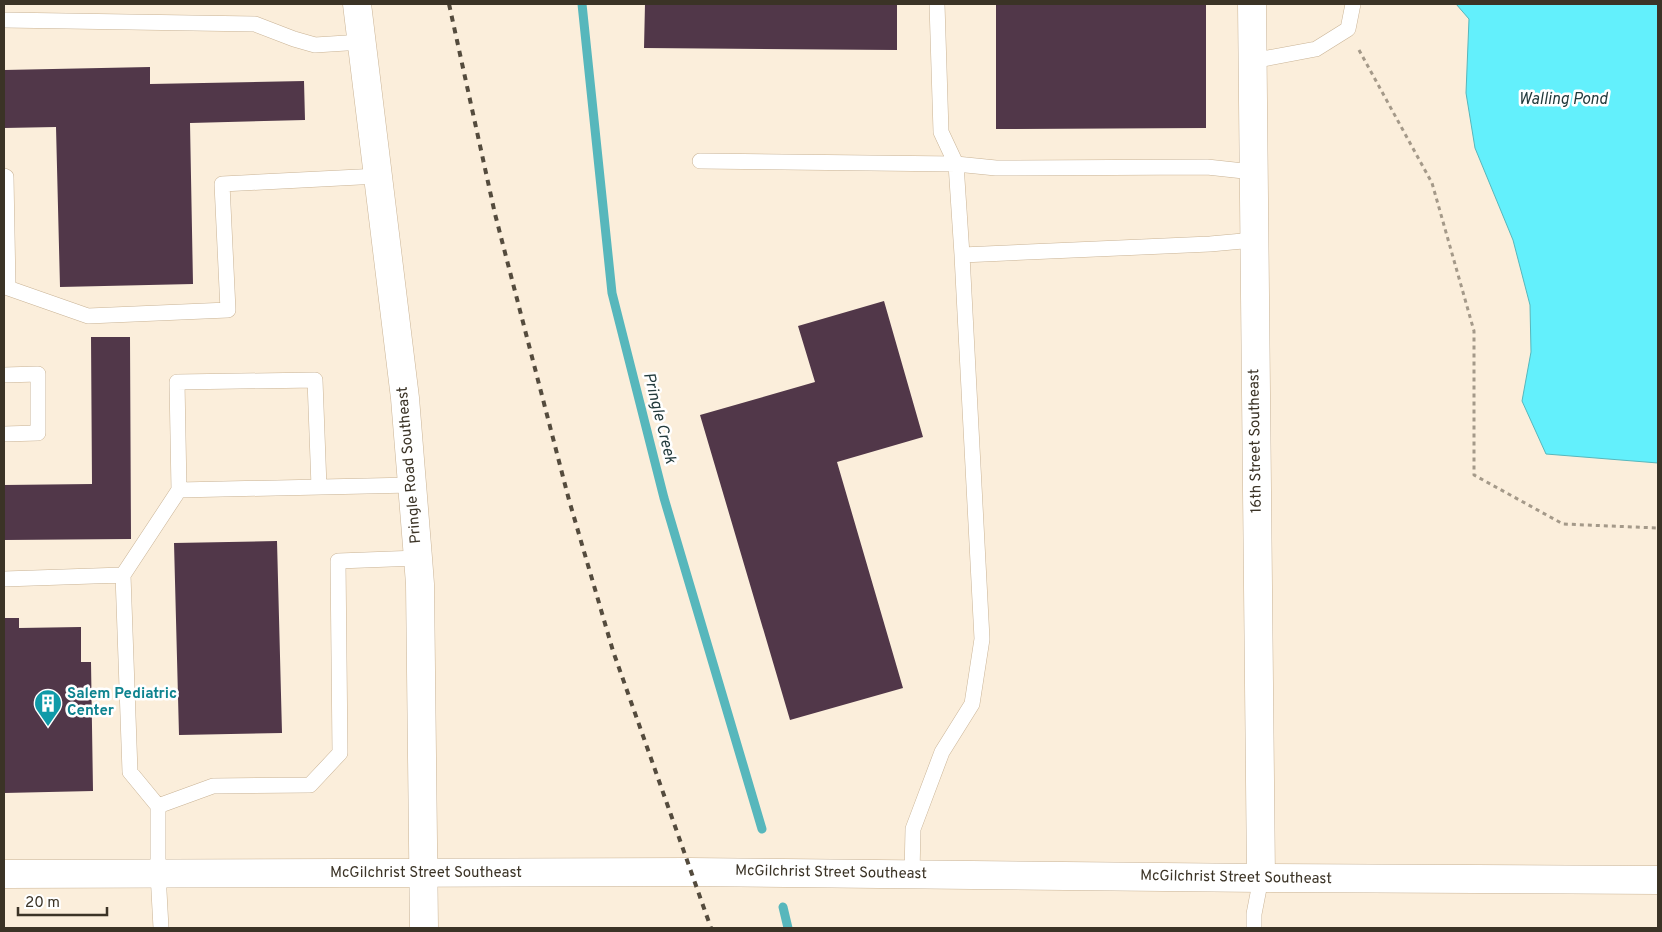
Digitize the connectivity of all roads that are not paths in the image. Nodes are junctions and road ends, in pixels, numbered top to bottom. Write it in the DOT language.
graph roads {
  1 [pos="358,4"];
  2 [pos="937,4"];
  3 [pos="1252,4"];
  4 [pos="1353,4"];
  5 [pos="4,20"];
  6 [pos="362,42"];
  7 [pos="1252,61"];
  8 [pos="700,161"];
  9 [pos="956,164"];
  10 [pos="1253,172"];
  11 [pos="4,176"];
  12 [pos="379,176"];
  13 [pos="1254,240"];
  14 [pos="962,255"];
  15 [pos="4,375"];
  16 [pos="4,434"];
  17 [pos="412,484"];
  18 [pos="319,487"];
  19 [pos="179,490"];
  20 [pos="418,558"];
  21 [pos="123,575"];
  22 [pos="4,579"];
  23 [pos="158,806"];
  24 [pos="424,872"];
  25 [pos="158,873"];
  26 [pos="4,874"];
  27 [pos="912,874"];
  28 [pos="1261,878"];
  29 [pos="1658,880"];
  30 [pos="161,928"];
  31 [pos="424,928"];
  32 [pos="1254,928"];
  1 -- 6 [label="street, Pringle Road Southeast"];
  2 -- 9 [label="lane"];
  3 -- 7 [label="street, 16th Street Southeast"];
  4 -- 7 [label="lane"];
  5 -- 6 [label="lane"];
  6 -- 12 [label="street, Pringle Road Southeast"];
  7 -- 10 [label="street, 16th Street Southeast"];
  8 -- 9 [label="lane"];
  9 -- 10 [label="lane"];
  9 -- 14 [label="lane"];
  10 -- 13 [label="street, 16th Street Southeast"];
  11 -- 12 [label="lane"];
  12 -- 17 [label="street, Pringle Road Southeast"];
  13 -- 14 [label="lane"];
  13 -- 28 [label="street, 16th Street Southeast"];
  14 -- 27 [label="lane"];
  15 -- 16 [label="lane"];
  17 -- 18 [label="lane"];
  17 -- 20 [label="street, Pringle Road Southeast"];
  18 -- 19 [label="lane"];
  18 -- 19 [label="lane"];
  19 -- 21 [label="lane"];
  20 -- 23 [label="lane"];
  20 -- 24 [label="street, Pringle Road Southeast"];
  21 -- 22 [label="lane"];
  21 -- 23 [label="lane"];
  23 -- 25 [label="lane"];
  24 -- 25 [label="street, McGilchrist Street Southeast"];
  24 -- 27 [label="street, McGilchrist Street Southeast"];
  24 -- 31 [label="street, Pringle Road Southeast"];
  25 -- 26 [label="street, McGilchrist Street Southeast"];
  25 -- 30 [label="lane"];
  27 -- 28 [label="street, McGilchrist Street Southeast"];
  28 -- 29 [label="street, McGilchrist Street Southeast"];
  28 -- 32 [label="lane"];
}
